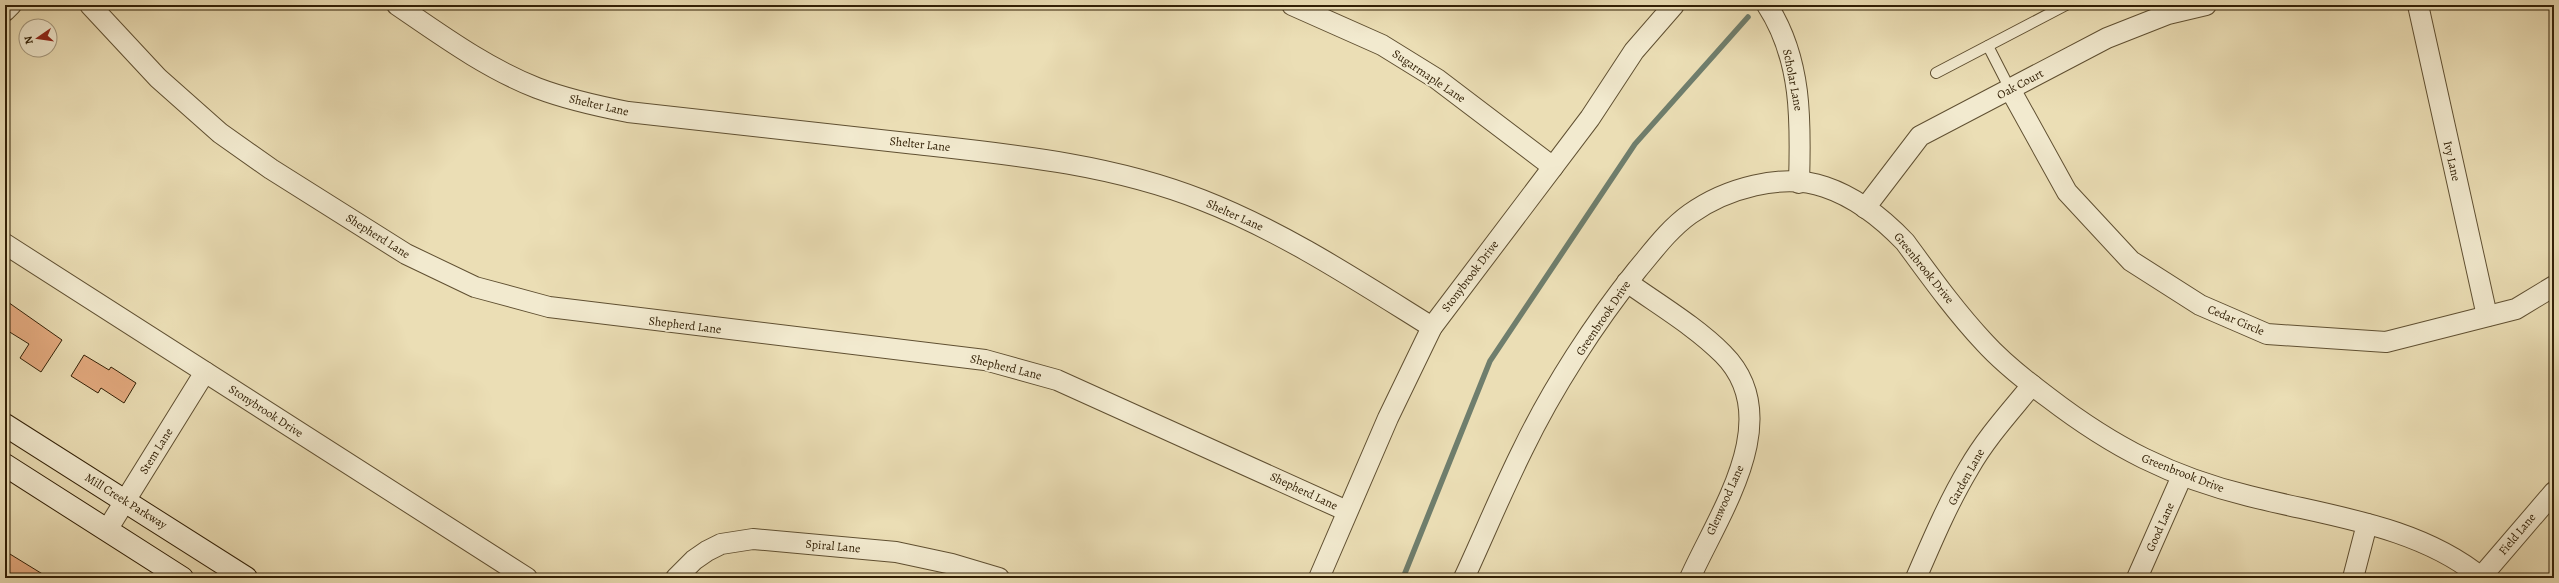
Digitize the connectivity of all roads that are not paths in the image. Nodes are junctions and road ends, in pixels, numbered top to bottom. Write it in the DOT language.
graph roads {
  1 [pos="11,5"];
  2 [pos="90,5"];
  3 [pos="397,5"];
  4 [pos="1292,5"];
  5 [pos="1674,5"];
  6 [pos="1767,5"];
  7 [pos="2066,5"];
  8 [pos="2206,5"];
  9 [pos="2418,5"];
  10 [pos="5,10"];
  11 [pos="1988,46"];
  12 [pos="1936,73"];
  13 [pos="2010,89"];
  14 [pos="1553,167"];
  15 [pos="1799,183"];
  16 [pos="1864,208"];
  17 [pos="5,244"];
  18 [pos="1627,282"];
  19 [pos="2554,286"];
  20 [pos="2487,316"];
  21 [pos="1432,327"];
  22 [pos="205,372"];
  23 [pos="2032,385"];
  24 [pos="5,424"];
  25 [pos="5,465"];
  26 [pos="2182,476"];
  27 [pos="2554,492"];
  28 [pos="125,500"];
  29 [pos="1347,511"];
  30 [pos="2367,524"];
  31 [pos="107,530"];
  32 [pos="182,578"];
  33 [pos="246,578"];
  34 [pos="527,578"];
  35 [pos="676,578"];
  36 [pos="999,578"];
  37 [pos="1319,578"];
  38 [pos="1464,578"];
  39 [pos="1690,578"];
  40 [pos="1916,578"];
  41 [pos="2137,578"];
  42 [pos="2353,578"];
  43 [pos="2481,578"];
  1 -- 10 [label="street"];
  2 -- 29 [label="street, Shepherd Lane"];
  3 -- 21 [label="street, Shelter Lane"];
  4 -- 14 [label="street, Sugarmaple Lane"];
  5 -- 14 [label="street, Stonybrook Drive"];
  6 -- 15 [label="street, Scholar Lane"];
  7 -- 11 [label="lane"];
  8 -- 13 [label="street, Oak Court"];
  9 -- 20 [label="street, Ivy Lane"];
  11 -- 12 [label="lane"];
  11 -- 13 [label="lane"];
  13 -- 16 [label="street, Oak Court"];
  13 -- 20 [label="street, Cedar Circle"];
  14 -- 21 [label="street, Stonybrook Drive"];
  15 -- 16 [label="street, Greenbrook Drive"];
  15 -- 18 [label="street, Greenbrook Drive"];
  16 -- 23 [label="street, Greenbrook Drive"];
  17 -- 22 [label="street, Stonybrook Drive"];
  18 -- 38 [label="street, Greenbrook Drive"];
  18 -- 39 [label="street, Glenwood Lane"];
  19 -- 20 [label="street, Cedar Circle"];
  21 -- 29 [label="street, Stonybrook Drive"];
  22 -- 28 [label="street, Stem Lane"];
  22 -- 34 [label="street, Stonybrook Drive"];
  23 -- 26 [label="street, Greenbrook Drive"];
  23 -- 40 [label="street, Garden Lane"];
  24 -- 28 [label="main road, Mill Creek Parkway"];
  25 -- 31 [label="main road"];
  26 -- 30 [label="street, Greenbrook Drive"];
  26 -- 41 [label="street, Good Lane"];
  27 -- 43 [label="street, Field Lane"];
  28 -- 31 [label="street, Stem Lane"];
  28 -- 33 [label="main road, Mill Creek Parkway"];
  29 -- 37 [label="street, Stonybrook Drive"];
  30 -- 42 [label="street"];
  30 -- 43 [label="street, Greenbrook Drive"];
  31 -- 32 [label="main road"];
  35 -- 36 [label="street, Spiral Lane"];
}
